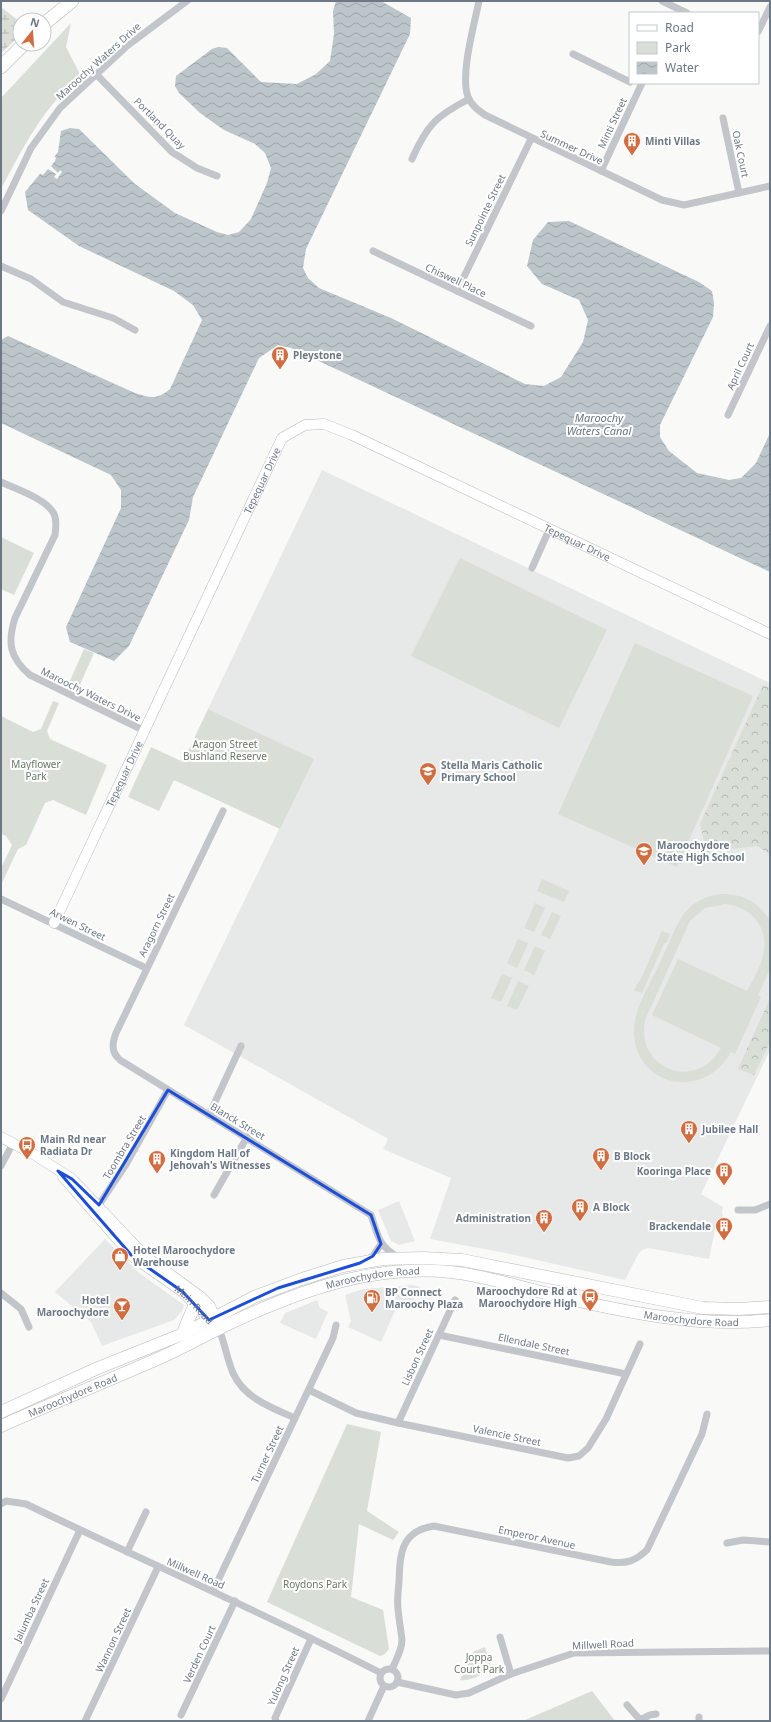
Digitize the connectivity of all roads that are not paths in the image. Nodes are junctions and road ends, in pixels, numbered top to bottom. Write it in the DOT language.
graph roads {
  1 [pos="72,1"];
  2 [pos="187,1"];
  3 [pos="479,1"];
  4 [pos="662,1"];
  5 [pos="681,1"];
  6 [pos="770,7"];
  7 [pos="677,11"];
  8 [pos="52,17"];
  9 [pos="759,30"];
  10 [pos="16,52"];
  11 [pos="573,54"];
  12 [pos="1,68"];
  13 [pos="96,74"];
  14 [pos="629,82"];
  15 [pos="641,85"];
  16 [pos="469,99"];
  17 [pos="723,118"];
  18 [pos="532,139"];
  19 [pos="412,159"];
  20 [pos="601,171"];
  21 [pos="217,176"];
  22 [pos="770,186"];
  23 [pos="739,193"];
  24 [pos="1,211"];
  25 [pos="373,252"];
  26 [pos="1,266"];
  27 [pos="457,291"];
  28 [pos="531,326"];
  29 [pos="770,326"];
  30 [pos="135,330"];
  31 [pos="728,415"];
  32 [pos="1,482"];
  33 [pos="549,530"];
  34 [pos="532,568"];
  35 [pos="770,634"];
  36 [pos="145,731"];
  37 [pos="223,811"];
  38 [pos="1,899"];
  39 [pos="54,924"];
  40 [pos="146,968"];
  41 [pos="241,1046"];
  42 [pos="113,1050"];
  43 [pos="168,1090"];
  44 [pos="209,1115"];
  45 [pos="1,1137"];
  46 [pos="247,1137"];
  47 [pos="13,1143"];
  48 [pos="1,1166"];
  49 [pos="214,1195"];
  50 [pos="770,1204"];
  51 [pos="96,1209"];
  52 [pos="738,1210"];
  53 [pos="381,1244"];
  54 [pos="400,1258"];
  55 [pos="360,1263"];
  56 [pos="1,1293"];
  57 [pos="455,1300"];
  58 [pos="195,1304"];
  59 [pos="770,1307"];
  60 [pos="212,1318"];
  61 [pos="770,1320"];
  62 [pos="336,1325"];
  63 [pos="29,1327"];
  64 [pos="219,1329"];
  65 [pos="182,1334"];
  66 [pos="439,1335"];
  67 [pos="640,1344"];
  68 [pos="626,1374"];
  69 [pos="309,1390"];
  70 [pos="1,1412"];
  71 [pos="707,1414"];
  72 [pos="295,1418"];
  73 [pos="398,1423"];
  74 [pos="1,1426"];
  75 [pos="1,1504"];
  76 [pos="146,1512"];
  77 [pos="80,1530"];
  78 [pos="770,1542"];
  79 [pos="727,1544"];
  80 [pos="127,1552"];
  81 [pos="158,1567"];
  82 [pos="213,1591"];
  83 [pos="235,1601"];
  84 [pos="500,1637"];
  85 [pos="311,1639"];
  86 [pos="770,1651"];
  87 [pos="392,1669"];
  88 [pos="381,1674"];
  89 [pos="511,1674"];
  90 [pos="397,1682"];
  91 [pos="384,1686"];
  92 [pos="1,1699"];
  93 [pos="627,1705"];
  94 [pos="656,1714"];
  95 [pos="181,1715"];
  96 [pos="640,1720"];
  97 [pos="85,1721"];
  98 [pos="276,1721"];
  99 [pos="368,1721"];
  1 -- 8 [label="highway"];
  2 -- 13 [label="street, Maroochy Waters Drive"];
  3 -- 16 [label="street"];
  4 -- 7 [label="street"];
  5 -- 7 [label="street"];
  6 -- 9 [label="street"];
  10 -- 12 [label="highway"];
  11 -- 14 [label="street"];
  13 -- 21 [label="street, Portland Quay"];
  13 -- 24 [label="street, Maroochy Waters Drive"];
  15 -- 20 [label="street, Minti Street"];
  16 -- 18 [label="street, Summer Drive"];
  16 -- 19 [label="street"];
  17 -- 23 [label="street, Oak Court"];
  18 -- 20 [label="street, Summer Drive"];
  18 -- 27 [label="street, Sunpointe Street"];
  20 -- 23 [label="street, Summer Drive"];
  22 -- 23 [label="street, Summer Drive"];
  25 -- 27 [label="street, Chiswell Place"];
  26 -- 30 [label="street"];
  27 -- 28 [label="street, Chiswell Place"];
  29 -- 31 [label="street, April Court"];
  32 -- 36 [label="street, Maroochy Waters Drive"];
  33 -- 34 [label="street"];
  33 -- 35 [label="street, Tepequar Drive"];
  33 -- 36 [label="street, Tepequar Drive"];
  36 -- 39 [label="street, Tepequar Drive"];
  37 -- 40 [label="street, Aragorn Street"];
  38 -- 39 [label="street, Arwen Street"];
  39 -- 40 [label="street, Arwen Street"];
  40 -- 42 [label="street, Aragorn Street"];
  41 -- 44 [label="street"];
  42 -- 43 [label="street, Blanck Street"];
  43 -- 44 [label="street, Blanck Street"];
  43 -- 51 [label="street, Toombra Street"];
  44 -- 46 [label="street, Blanck Street"];
  45 -- 47 [label="street, Main Road"];
  46 -- 49 [label="street"];
  46 -- 53 [label="street, Blanck Street"];
  47 -- 48 [label="street"];
  47 -- 51 [label="street, Main Road"];
  50 -- 52 [label="street"];
  51 -- 58 [label="street, Main Road"];
  51 -- 60 [label="street, Main Road"];
  53 -- 54 [label="street"];
  53 -- 55 [label="street"];
  54 -- 55 [label="main road, Maroochydore Road"];
  54 -- 59 [label="main road, Maroochydore Road"];
  55 -- 60 [label="main road, Maroochydore Road"];
  56 -- 63 [label="street"];
  57 -- 66 [label="street, Lisbon Street"];
  58 -- 60 [label="street, Main Road"];
  58 -- 65 [label="main road"];
  60 -- 64 [label="street, Main Road"];
  60 -- 65 [label="main road, Maroochydore Road"];
  61 -- 64 [label="main road, Maroochydore Road"];
  62 -- 69 [label="street, Turner Street"];
  64 -- 72 [label="street"];
  64 -- 74 [label="main road, Maroochydore Road"];
  65 -- 70 [label="main road, Maroochydore Road"];
  66 -- 68 [label="street, Ellendale Street"];
  66 -- 73 [label="street, Lisbon Street"];
  67 -- 68 [label="street, Valencie Street"];
  68 -- 73 [label="street, Valencie Street"];
  69 -- 72 [label="street, Turner Street"];
  69 -- 73 [label="street, Valencie Street"];
  71 -- 87 [label="street, Emperor Avenue"];
  72 -- 82 [label="street, Turner Street"];
  75 -- 77 [label="street, Millwell Road"];
  76 -- 80 [label="street"];
  77 -- 80 [label="street, Millwell Road"];
  77 -- 92 [label="street, Jalumba Street"];
  78 -- 79 [label="street"];
  80 -- 81 [label="street, Millwell Road"];
  81 -- 82 [label="street, Millwell Road"];
  81 -- 97 [label="street, Wannon Street"];
  82 -- 83 [label="street, Millwell Road"];
  83 -- 85 [label="street, Millwell Road"];
  83 -- 95 [label="street, Verden Court"];
  84 -- 89 [label="street"];
  85 -- 88 [label="street, Millwell Road"];
  85 -- 98 [label="street, Yulong Street"];
  86 -- 89 [label="street, Millwell Road"];
  87 -- 88 [label="street"];
  87 -- 90 [label="street"];
  88 -- 91 [label="street"];
  89 -- 90 [label="street, Millwell Road"];
  90 -- 91 [label="street"];
  91 -- 99 [label="street"];
  93 -- 96 [label="street"];
  94 -- 96 [label="street"];
}
